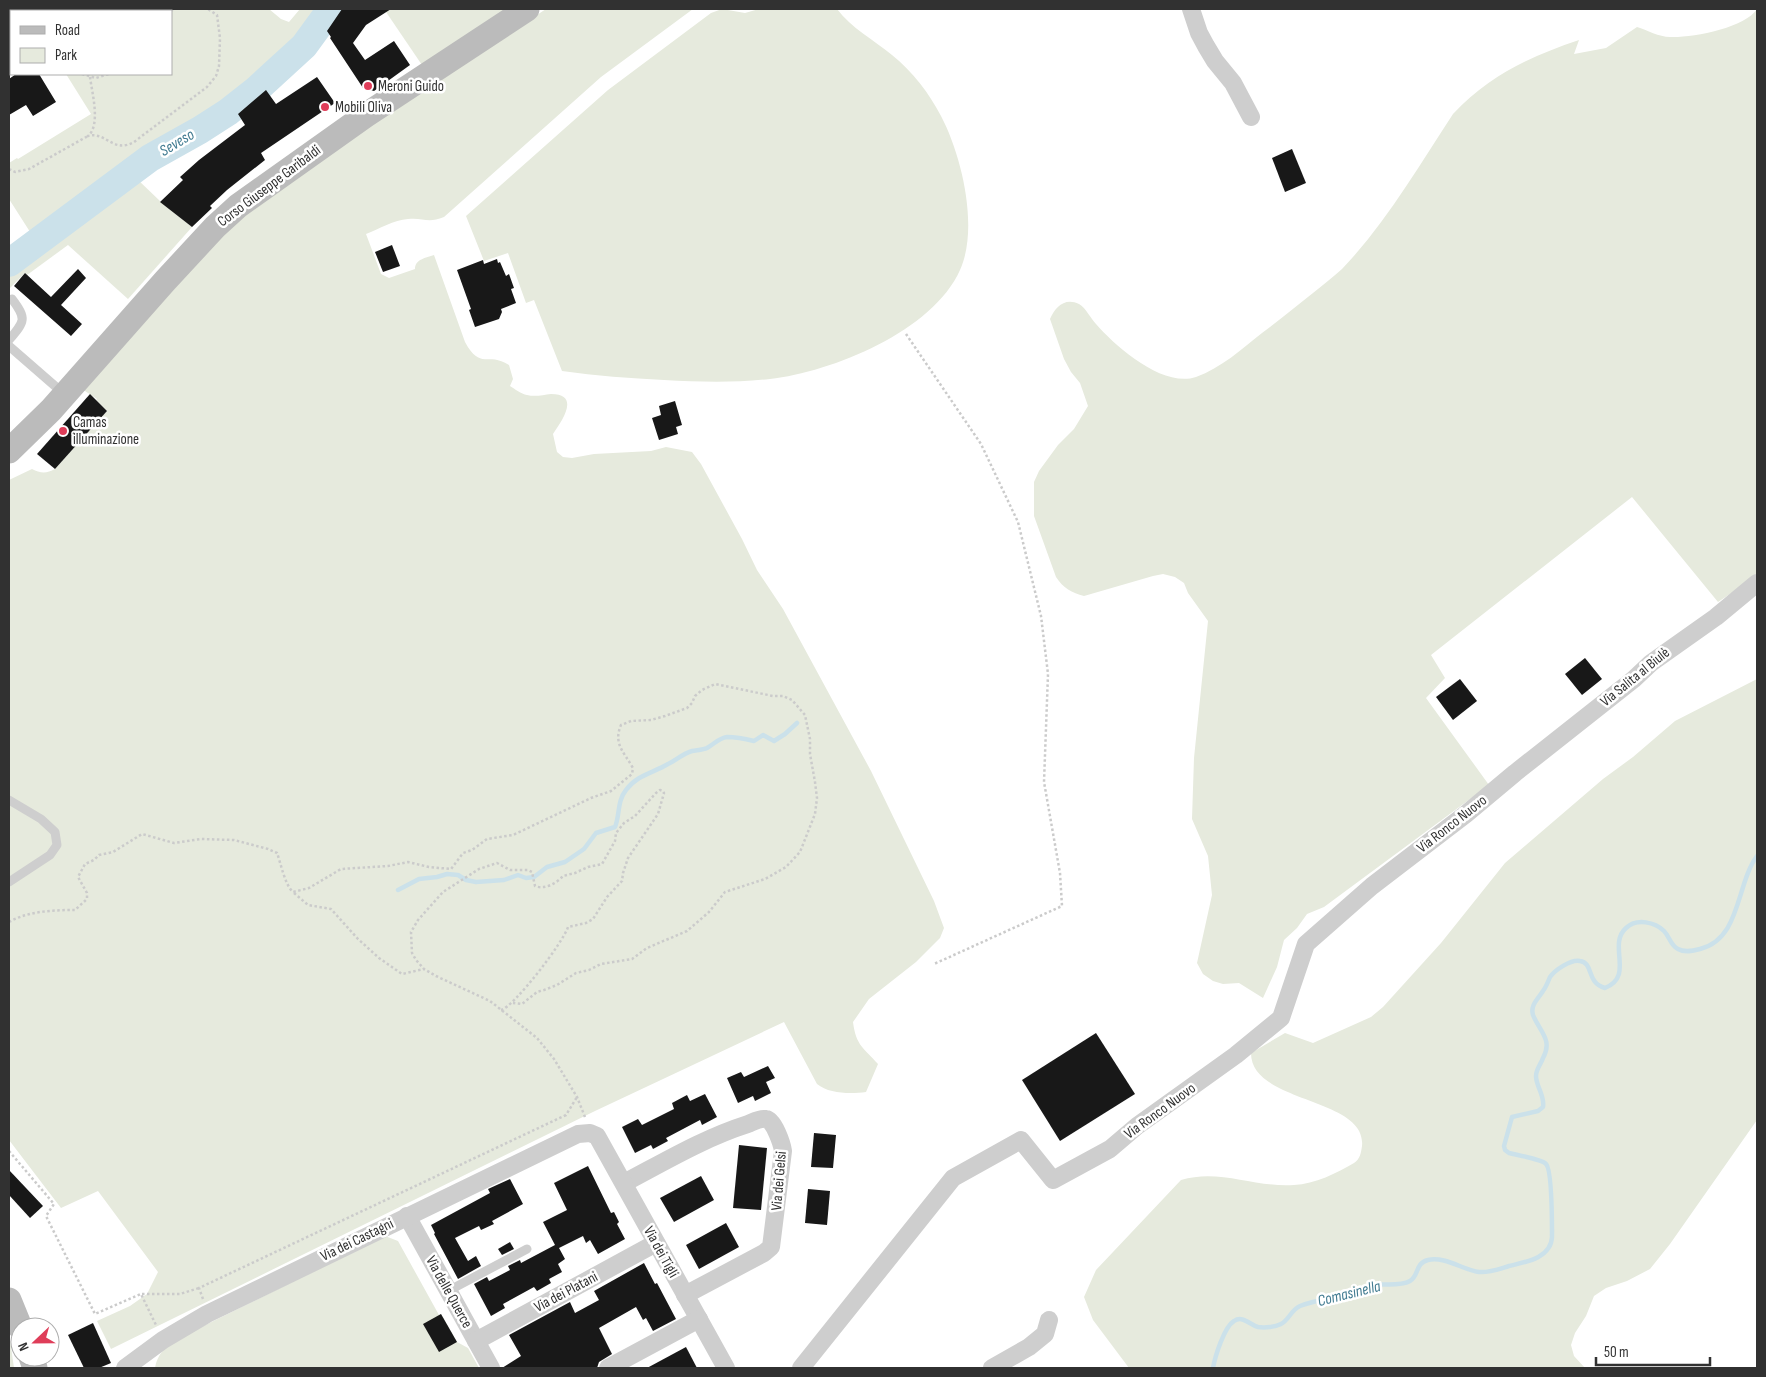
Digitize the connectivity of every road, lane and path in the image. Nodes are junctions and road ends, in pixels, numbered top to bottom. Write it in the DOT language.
graph roads {
  1 [pos="208,9"];
  2 [pos="527,9"];
  3 [pos="1191,9"];
  4 [pos="85,75"];
  5 [pos="106,75"];
  6 [pos="90,77"];
  7 [pos="1250,117"];
  8 [pos="88,136"];
  9 [pos="9,169"];
  10 [pos="12,299"];
  11 [pos="906,334"];
  12 [pos="9,340"];
  13 [pos="9,346"];
  14 [pos="65,395"];
  15 [pos="9,451"];
  16 [pos="1757,583"];
  17 [pos="1515,773"];
  18 [pos="9,800"];
  19 [pos="9,882"];
  20 [pos="293,892"];
  21 [pos="9,922"];
  22 [pos="934,964"];
  23 [pos="424,969"];
  24 [pos="513,1003"];
  25 [pos="501,1010"];
  26 [pos="577,1097"];
  27 [pos="594,1134"];
  28 [pos="9,1151"];
  29 [pos="624,1183"];
  30 [pos="406,1216"];
  31 [pos="656,1243"];
  32 [pos="527,1249"];
  33 [pos="199,1288"];
  34 [pos="448,1290"];
  35 [pos="141,1294"];
  36 [pos="685,1295"];
  37 [pos="9,1300"];
  38 [pos="207,1314"];
  39 [pos="16,1317"];
  40 [pos="699,1320"];
  41 [pos="1049,1320"];
  42 [pos="163,1340"];
  43 [pos="476,1341"];
  44 [pos="126,1368"];
  45 [pos="491,1368"];
  46 [pos="608,1368"];
  47 [pos="726,1368"];
  48 [pos="801,1368"];
  49 [pos="992,1368"];
  1 -- 8 [label="path"];
  2 -- 14 [label="main road, Corso Giuseppe Garibaldi"];
  3 -- 7 [label="street"];
  4 -- 6 [label="path"];
  5 -- 6 [label="path"];
  6 -- 8 [label="path"];
  8 -- 9 [label="path"];
  10 -- 12 [label="lane"];
  11 -- 22 [label="path"];
  13 -- 14 [label="lane"];
  14 -- 15 [label="main road, Corso Giuseppe Garibaldi"];
  16 -- 17 [label="street, Via Salita al Biulè"];
  17 -- 48 [label="street, Via Ronco Nuovo"];
  18 -- 19 [label="lane"];
  20 -- 21 [label="path"];
  20 -- 23 [label="path"];
  20 -- 24 [label="path"];
  23 -- 24 [label="path"];
  23 -- 25 [label="path"];
  24 -- 25 [label="path"];
  25 -- 26 [label="path"];
  26 -- 27 [label="path"];
  26 -- 33 [label="path"];
  27 -- 29 [label="street, Via dei Tigli"];
  27 -- 30 [label="street, Via dei Castagni"];
  28 -- 35 [label="path"];
  29 -- 31 [label="street, Via dei Tigli"];
  29 -- 36 [label="street, Via dei Gelsi"];
  30 -- 34 [label="street, Via delle Querce"];
  30 -- 38 [label="street, Via dei Castagni"];
  31 -- 36 [label="street, Via dei Tigli"];
  31 -- 43 [label="street, Via dei Platani"];
  32 -- 34 [label="lane"];
  33 -- 35 [label="path"];
  33 -- 38 [label="path"];
  34 -- 43 [label="street, Via delle Querce"];
  35 -- 42 [label="path"];
  36 -- 40 [label="street, Via dei Tigli"];
  37 -- 39 [label="main road"];
  38 -- 42 [label="street, Via dei Castagni"];
  40 -- 46 [label="street"];
  40 -- 47 [label="street, Via dei Tigli"];
  41 -- 49 [label="street"];
  42 -- 44 [label="street, Via dei Castagni"];
  43 -- 45 [label="street, Via delle Querce"];
}
